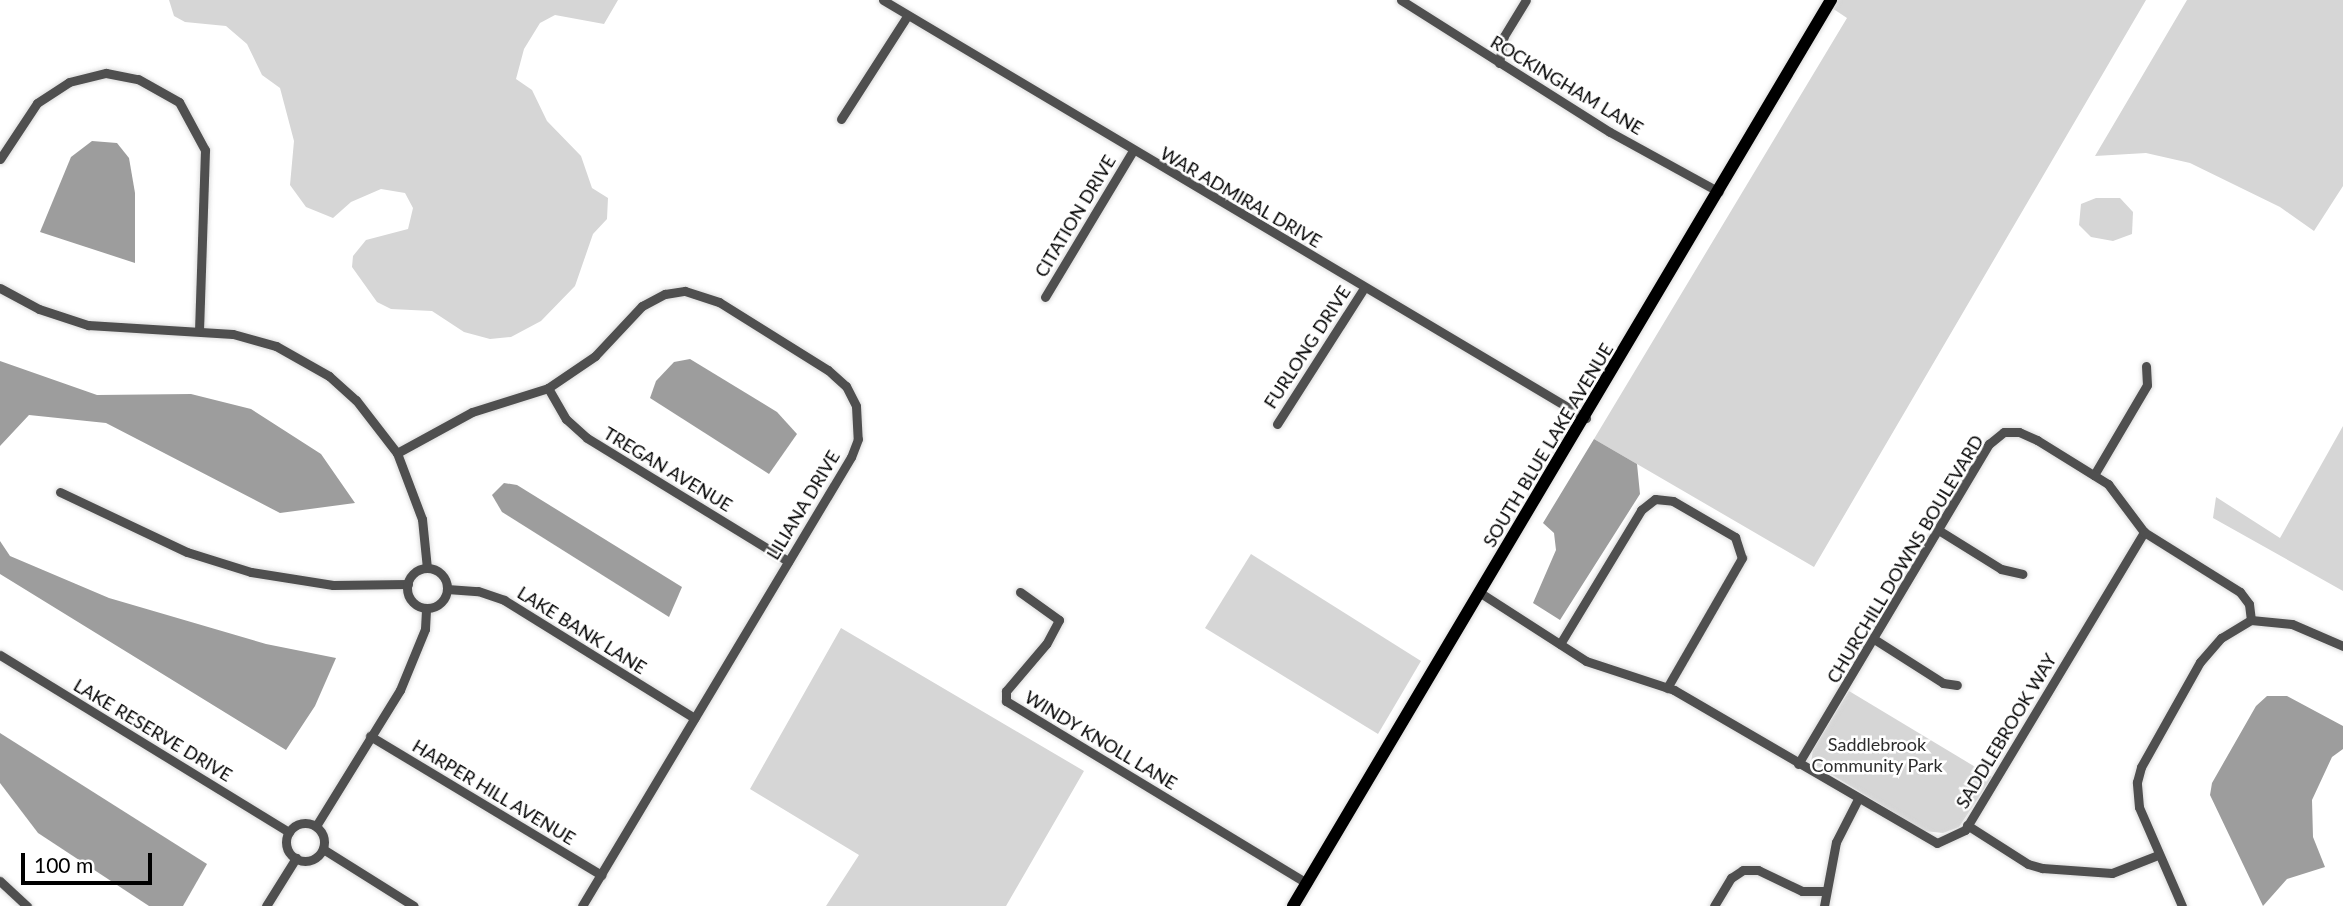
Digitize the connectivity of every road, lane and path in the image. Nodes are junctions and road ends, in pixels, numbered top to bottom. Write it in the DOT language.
graph roads {
  1 [pos="883,0"];
  2 [pos="1401,0"];
  3 [pos="1526,0"];
  4 [pos="1831,0"];
  5 [pos="907,16"];
  6 [pos="1499,63"];
  7 [pos="841,120"];
  8 [pos="1132,152"];
  9 [pos="0,159"];
  10 [pos="1719,192"];
  11 [pos="0,288"];
  12 [pos="1364,288"];
  13 [pos="1045,297"];
  14 [pos="199,330"];
  15 [pos="2146,366"];
  16 [pos="548,388"];
  17 [pos="1586,418"];
  18 [pos="1277,424"];
  19 [pos="397,453"];
  20 [pos="2094,475"];
  21 [pos="60,492"];
  22 [pos="1940,531"];
  23 [pos="2144,532"];
  24 [pos="788,561"];
  25 [pos="427,568"];
  26 [pos="2022,574"];
  27 [pos="408,584"];
  28 [pos="447,589"];
  29 [pos="1020,592"];
  30 [pos="1479,592"];
  31 [pos="426,608"];
  32 [pos="2250,620"];
  33 [pos="1874,639"];
  34 [pos="1560,644"];
  35 [pos="2343,646"];
  36 [pos="0,655"];
  37 [pos="1957,685"];
  38 [pos="1667,688"];
  39 [pos="694,718"];
  40 [pos="370,736"];
  41 [pos="1798,764"];
  42 [pos="1858,799"];
  43 [pos="1967,825"];
  44 [pos="316,826"];
  45 [pos="289,832"];
  46 [pos="323,849"];
  47 [pos="2158,855"];
  48 [pos="296,858"];
  49 [pos="601,875"];
  50 [pos="0,881"];
  51 [pos="1307,883"];
  52 [pos="1824,891"];
  53 [pos="27,906"];
  54 [pos="266,906"];
  55 [pos="414,906"];
  56 [pos="582,906"];
  57 [pos="1293,906"];
  58 [pos="1714,906"];
  59 [pos="1824,906"];
  60 [pos="2182,906"];
  1 -- 5 [label="street, WAR ADMIRAL DRIVE"];
  2 -- 6 [label="street, ROCKINGHAM LANE"];
  3 -- 6 [label="street"];
  4 -- 10 [label="main road, SOUTH BLUE LAKE AVENUE"];
  5 -- 7 [label="street"];
  5 -- 8 [label="street, WAR ADMIRAL DRIVE"];
  6 -- 10 [label="street, ROCKINGHAM LANE"];
  8 -- 12 [label="street, WAR ADMIRAL DRIVE"];
  8 -- 13 [label="street, CITATION DRIVE"];
  9 -- 14 [label="street"];
  10 -- 17 [label="main road, SOUTH BLUE LAKE AVENUE"];
  11 -- 14 [label="street"];
  12 -- 17 [label="street, WAR ADMIRAL DRIVE"];
  12 -- 18 [label="street, FURLONG DRIVE"];
  14 -- 19 [label="street"];
  15 -- 20 [label="street"];
  16 -- 19 [label="street, LILIANA DRIVE"];
  16 -- 24 [label="street, TREGAN AVENUE"];
  16 -- 24 [label="street, LILIANA DRIVE"];
  17 -- 30 [label="main road, SOUTH BLUE LAKE AVENUE"];
  19 -- 25 [label="street"];
  20 -- 22 [label="street, CHURCHILL DOWNS BOULEVARD"];
  20 -- 23 [label="street, CHURCHILL DOWNS BOULEVARD"];
  21 -- 27 [label="street"];
  22 -- 26 [label="street"];
  22 -- 33 [label="street, CHURCHILL DOWNS BOULEVARD"];
  23 -- 32 [label="street, CHURCHILL DOWNS BOULEVARD"];
  23 -- 43 [label="street, SADDLEBROOK WAY"];
  24 -- 39 [label="street, LILIANA DRIVE"];
  25 -- 27 [label="street"];
  25 -- 28 [label="street"];
  27 -- 31 [label="street"];
  28 -- 31 [label="street"];
  28 -- 39 [label="street, LAKE BANK LANE"];
  29 -- 51 [label="street, WINDY KNOLL LANE"];
  30 -- 34 [label="street, SADDLEBROOK WAY"];
  30 -- 51 [label="main road, SOUTH BLUE LAKE AVENUE"];
  31 -- 40 [label="street"];
  32 -- 35 [label="street"];
  32 -- 47 [label="street"];
  33 -- 37 [label="street"];
  33 -- 41 [label="street, CHURCHILL DOWNS BOULEVARD"];
  34 -- 38 [label="street, SADDLEBROOK WAY"];
  34 -- 38 [label="street"];
  36 -- 45 [label="street, LAKE RESERVE DRIVE"];
  38 -- 41 [label="street, SADDLEBROOK WAY"];
  39 -- 49 [label="street, LILIANA DRIVE"];
  40 -- 44 [label="street"];
  40 -- 49 [label="street, HARPER HILL AVENUE"];
  41 -- 42 [label="street, SADDLEBROOK WAY"];
  42 -- 43 [label="street, SADDLEBROOK WAY"];
  42 -- 52 [label="street"];
  43 -- 47 [label="street"];
  44 -- 45 [label="street"];
  44 -- 46 [label="street"];
  45 -- 48 [label="street"];
  46 -- 48 [label="street"];
  46 -- 55 [label="street"];
  47 -- 60 [label="street"];
  48 -- 54 [label="street"];
  49 -- 56 [label="street, LILIANA DRIVE"];
  50 -- 53 [label="street"];
  51 -- 57 [label="main road, SOUTH BLUE LAKE AVENUE"];
  52 -- 58 [label="street"];
  52 -- 59 [label="street"];
}
